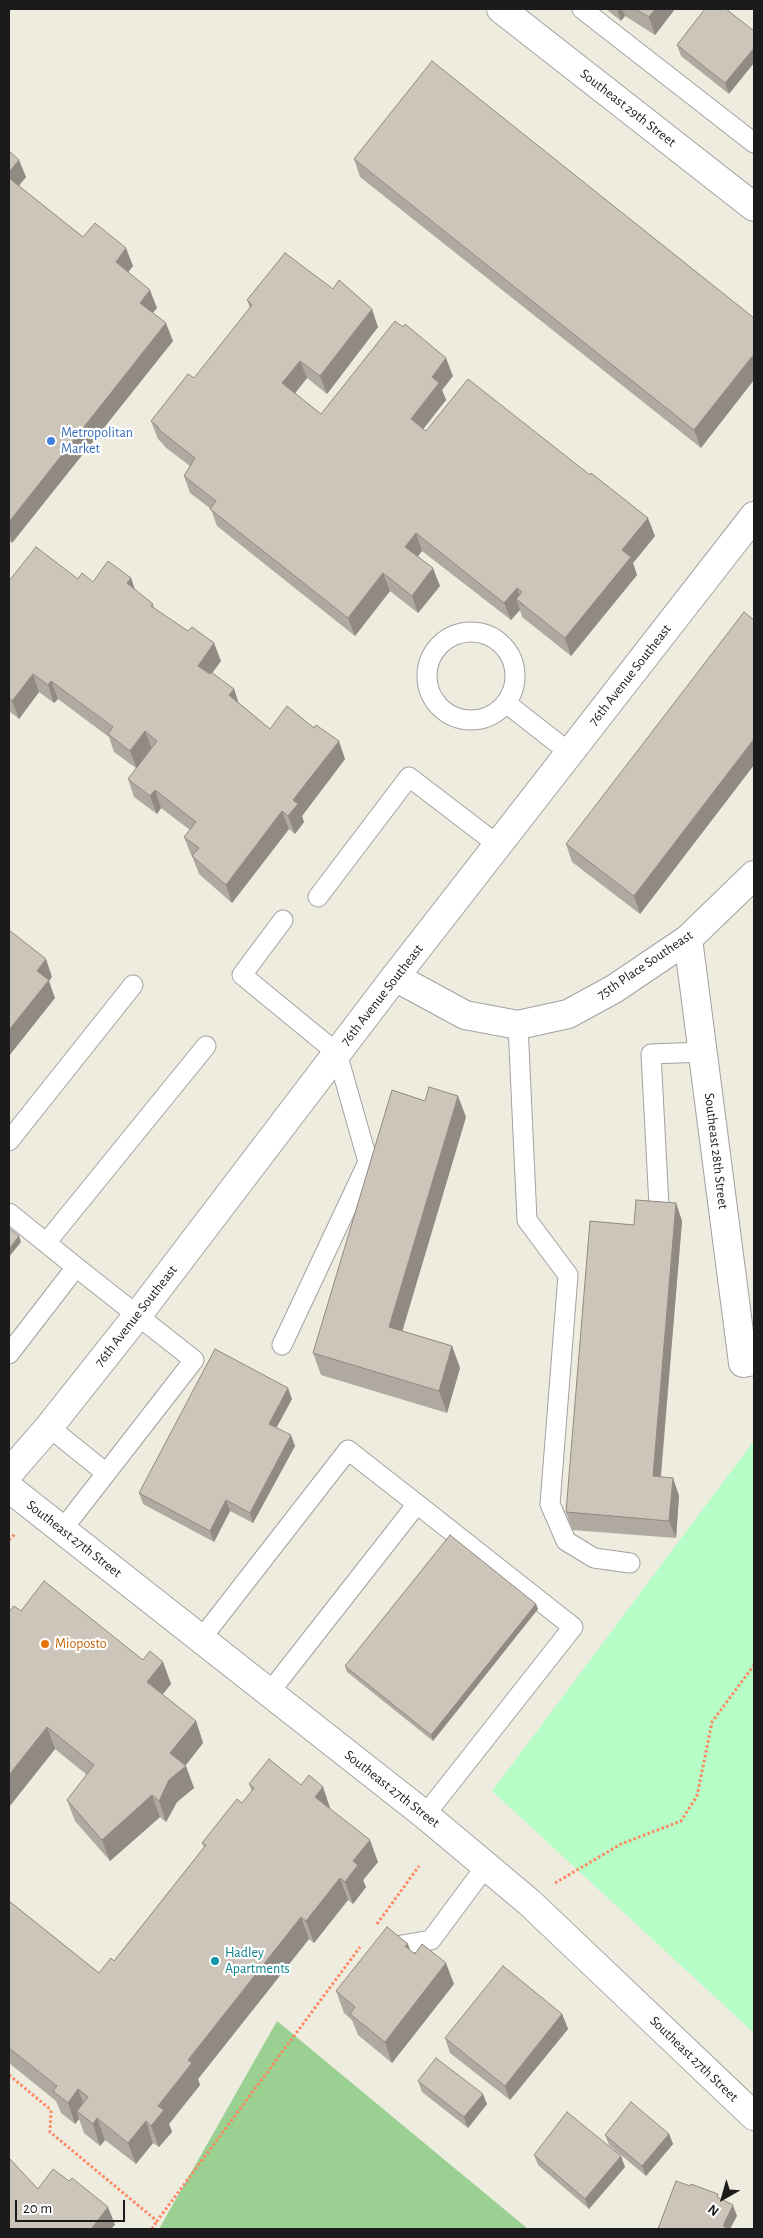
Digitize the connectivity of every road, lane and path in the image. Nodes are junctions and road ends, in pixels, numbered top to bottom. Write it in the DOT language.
graph roads {
  1 [pos="501,9"];
  2 [pos="582,9"];
  3 [pos="754,142"];
  4 [pos="754,207"];
  5 [pos="754,516"];
  6 [pos="506,703"];
  7 [pos="570,753"];
  8 [pos="498,845"];
  9 [pos="754,875"];
  10 [pos="318,897"];
  11 [pos="283,920"];
  12 [pos="688,939"];
  13 [pos="395,977"];
  14 [pos="133,985"];
  15 [pos="518,1025"];
  16 [pos="206,1046"];
  17 [pos="703,1052"];
  18 [pos="337,1053"];
  19 [pos="9,1142"];
  20 [pos="659,1206"];
  21 [pos="9,1213"];
  22 [pos="46,1243"];
  23 [pos="76,1267"];
  24 [pos="137,1316"];
  25 [pos="282,1345"];
  26 [pos="9,1354"];
  27 [pos="749,1362"];
  28 [pos="49,1427"];
  29 [pos="9,1473"];
  30 [pos="106,1473"];
  31 [pos="9,1488"];
  32 [pos="417,1504"];
  33 [pos="62,1530"];
  34 [pos="16,1532"];
  35 [pos="9,1540"];
  36 [pos="630,1563"];
  37 [pos="201,1639"];
  38 [pos="754,1664"];
  39 [pos="269,1693"];
  40 [pos="425,1815"];
  41 [pos="419,1866"];
  42 [pos="486,1866"];
  43 [pos="551,1886"];
  44 [pos="373,1929"];
  45 [pos="361,1945"];
  46 [pos="378,1970"];
  47 [pos="9,2075"];
  48 [pos="754,2116"];
  49 [pos="157,2221"];
  50 [pos="152,2229"];
  1 -- 4 [label="street, Southeast 29th Street"];
  2 -- 3 [label="lane"];
  5 -- 7 [label="street, 76th Avenue Southeast"];
  6 -- 6 [label="lane"];
  6 -- 7 [label="lane"];
  7 -- 8 [label="street, 76th Avenue Southeast"];
  8 -- 10 [label="lane"];
  8 -- 13 [label="street, 76th Avenue Southeast"];
  9 -- 12 [label="street, 75th Place Southeast"];
  11 -- 18 [label="lane"];
  12 -- 15 [label="street, 75th Place Southeast"];
  12 -- 17 [label="street, Southeast 28th Street"];
  13 -- 15 [label="street"];
  13 -- 18 [label="street, 76th Avenue Southeast"];
  14 -- 19 [label="lane"];
  15 -- 36 [label="lane"];
  16 -- 22 [label="lane"];
  17 -- 20 [label="lane"];
  17 -- 27 [label="street, Southeast 28th Street"];
  18 -- 24 [label="street, 76th Avenue Southeast"];
  18 -- 25 [label="lane"];
  21 -- 22 [label="lane"];
  22 -- 23 [label="lane"];
  23 -- 24 [label="lane"];
  23 -- 26 [label="lane"];
  24 -- 28 [label="street, 76th Avenue Southeast"];
  24 -- 30 [label="lane"];
  28 -- 29 [label="street, 76th Avenue Southeast"];
  28 -- 30 [label="lane"];
  30 -- 33 [label="lane"];
  31 -- 33 [label="street, Southeast 27th Street"];
  32 -- 37 [label="lane"];
  32 -- 39 [label="lane"];
  32 -- 40 [label="lane"];
  33 -- 37 [label="street, Southeast 27th Street"];
  34 -- 35 [label="path"];
  37 -- 39 [label="street, Southeast 27th Street"];
  38 -- 43 [label="path"];
  39 -- 40 [label="street, Southeast 27th Street"];
  40 -- 42 [label="street, Southeast 27th Street"];
  41 -- 44 [label="path"];
  42 -- 46 [label="lane"];
  42 -- 48 [label="street, Southeast 27th Street"];
  45 -- 49 [label="path"];
  47 -- 49 [label="path"];
  49 -- 50 [label="path"];
}
